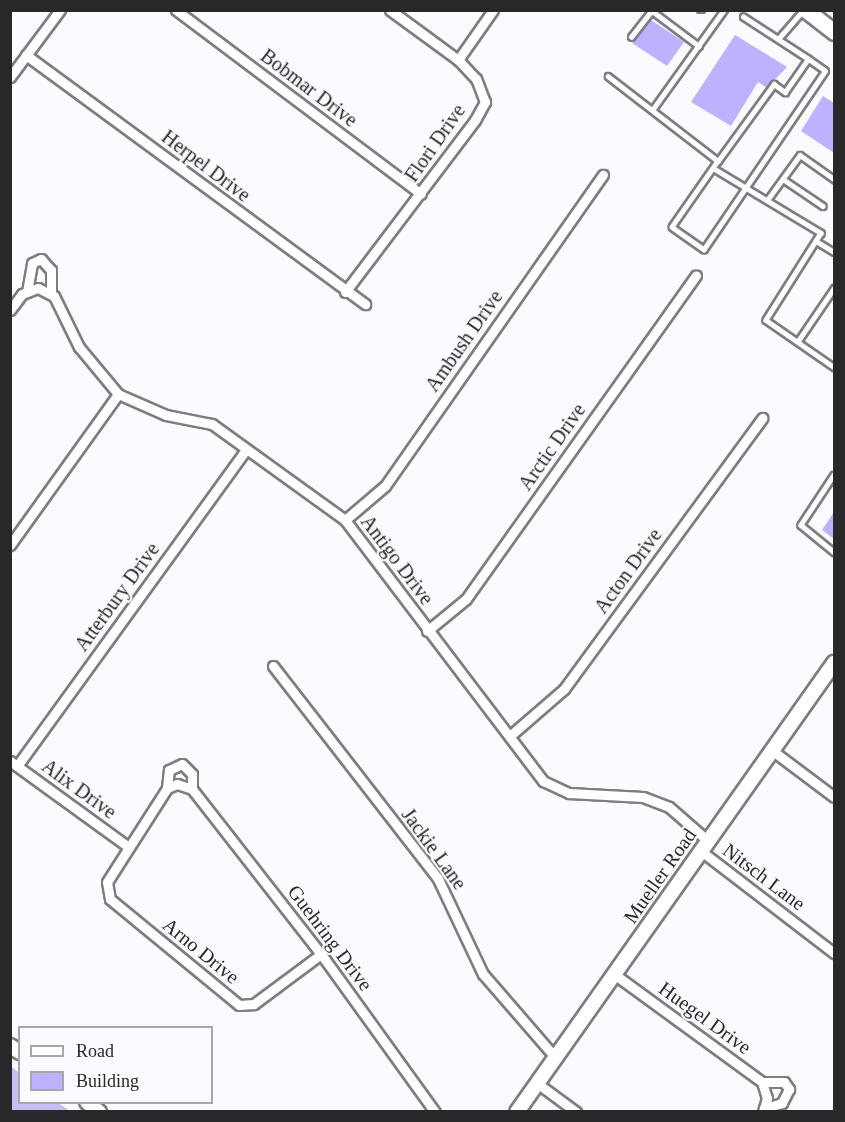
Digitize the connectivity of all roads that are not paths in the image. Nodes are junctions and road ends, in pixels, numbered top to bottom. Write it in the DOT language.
graph roads {
  1 [pos="60,10"];
  2 [pos="176,10"];
  3 [pos="390,10"];
  4 [pos="493,10"];
  5 [pos="724,10"];
  6 [pos="804,10"];
  7 [pos="651,11"];
  8 [pos="743,17"];
  9 [pos="834,32"];
  10 [pos="631,37"];
  11 [pos="779,38"];
  12 [pos="699,46"];
  13 [pos="26,55"];
  14 [pos="808,59"];
  15 [pos="458,60"];
  16 [pos="608,76"];
  17 [pos="10,77"];
  18 [pos="653,109"];
  19 [pos="718,161"];
  20 [pos="713,168"];
  21 [pos="603,175"];
  22 [pos="783,179"];
  23 [pos="834,179"];
  24 [pos="745,190"];
  25 [pos="421,194"];
  26 [pos="768,199"];
  27 [pos="823,206"];
  28 [pos="816,241"];
  29 [pos="834,252"];
  30 [pos="696,275"];
  31 [pos="834,288"];
  32 [pos="27,292"];
  33 [pos="345,292"];
  34 [pos="51,294"];
  35 [pos="365,304"];
  36 [pos="10,310"];
  37 [pos="798,341"];
  38 [pos="834,367"];
  39 [pos="118,394"];
  40 [pos="762,418"];
  41 [pos="246,450"];
  42 [pos="834,475"];
  43 [pos="345,520"];
  44 [pos="10,544"];
  45 [pos="834,552"];
  46 [pos="428,631"];
  47 [pos="834,663"];
  48 [pos="273,666"];
  49 [pos="512,734"];
  50 [pos="772,751"];
  51 [pos="14,763"];
  52 [pos="167,788"];
  53 [pos="192,789"];
  54 [pos="834,797"];
  55 [pos="127,846"];
  56 [pos="704,846"];
  57 [pos="834,953"];
  58 [pos="321,954"];
  59 [pos="614,974"];
  60 [pos="555,1057"];
  61 [pos="762,1082"];
  62 [pos="537,1083"];
  63 [pos="764,1110"];
  64 [pos="435,1112"];
  65 [pos="516,1112"];
  66 [pos="576,1112"];
  1 -- 13 [label="street"];
  2 -- 25 [label="street, Bobmar Drive"];
  3 -- 15 [label="street"];
  4 -- 15 [label="street"];
  5 -- 12 [label="lane"];
  6 -- 9 [label="main road"];
  6 -- 11 [label="lane"];
  7 -- 10 [label="lane"];
  7 -- 12 [label="lane"];
  8 -- 11 [label="lane"];
  11 -- 14 [label="lane"];
  12 -- 18 [label="lane"];
  13 -- 17 [label="street"];
  13 -- 33 [label="street, Herpel Drive"];
  14 -- 19 [label="lane"];
  14 -- 24 [label="lane"];
  15 -- 25 [label="street, Flori Drive"];
  16 -- 18 [label="lane"];
  18 -- 19 [label="lane"];
  19 -- 20 [label="lane"];
  20 -- 24 [label="lane"];
  20 -- 24 [label="lane"];
  21 -- 43 [label="street, Ambush Drive"];
  22 -- 23 [label="lane"];
  22 -- 26 [label="lane"];
  22 -- 27 [label="lane"];
  24 -- 26 [label="lane"];
  25 -- 33 [label="street, Flori Drive"];
  26 -- 28 [label="lane"];
  28 -- 29 [label="lane"];
  28 -- 37 [label="lane"];
  30 -- 46 [label="street, Arctic Drive"];
  31 -- 37 [label="lane"];
  32 -- 34 [label="street"];
  32 -- 34 [label="street, Antigo Drive"];
  32 -- 36 [label="street"];
  33 -- 35 [label="street, Herpel Drive"];
  34 -- 39 [label="street, Antigo Drive"];
  37 -- 38 [label="lane"];
  39 -- 41 [label="street, Antigo Drive"];
  39 -- 44 [label="street"];
  40 -- 49 [label="street, Acton Drive"];
  41 -- 43 [label="street, Antigo Drive"];
  41 -- 51 [label="street, Atterbury Drive"];
  42 -- 45 [label="lane"];
  43 -- 46 [label="street, Antigo Drive"];
  46 -- 49 [label="street, Antigo Drive"];
  47 -- 50 [label="street, Mueller Road"];
  48 -- 60 [label="street, Jackie Lane"];
  49 -- 56 [label="street, Antigo Drive"];
  50 -- 54 [label="street"];
  50 -- 56 [label="street, Mueller Road"];
  51 -- 55 [label="street, Alix Drive"];
  52 -- 53 [label="street"];
  52 -- 53 [label="street, Guehring Drive"];
  52 -- 55 [label="street, Guehring Drive"];
  53 -- 58 [label="street, Guehring Drive"];
  55 -- 58 [label="street, Arno Drive"];
  56 -- 57 [label="street, Nitsch Lane"];
  56 -- 59 [label="street, Mueller Road"];
  58 -- 64 [label="street, Guehring Drive"];
  59 -- 60 [label="street, Mueller Road"];
  59 -- 61 [label="street, Huegel Drive"];
  60 -- 62 [label="street, Mueller Road"];
  61 -- 63 [label="street"];
  61 -- 63 [label="street"];
  62 -- 65 [label="street, Mueller Road"];
  62 -- 66 [label="street"];
}
